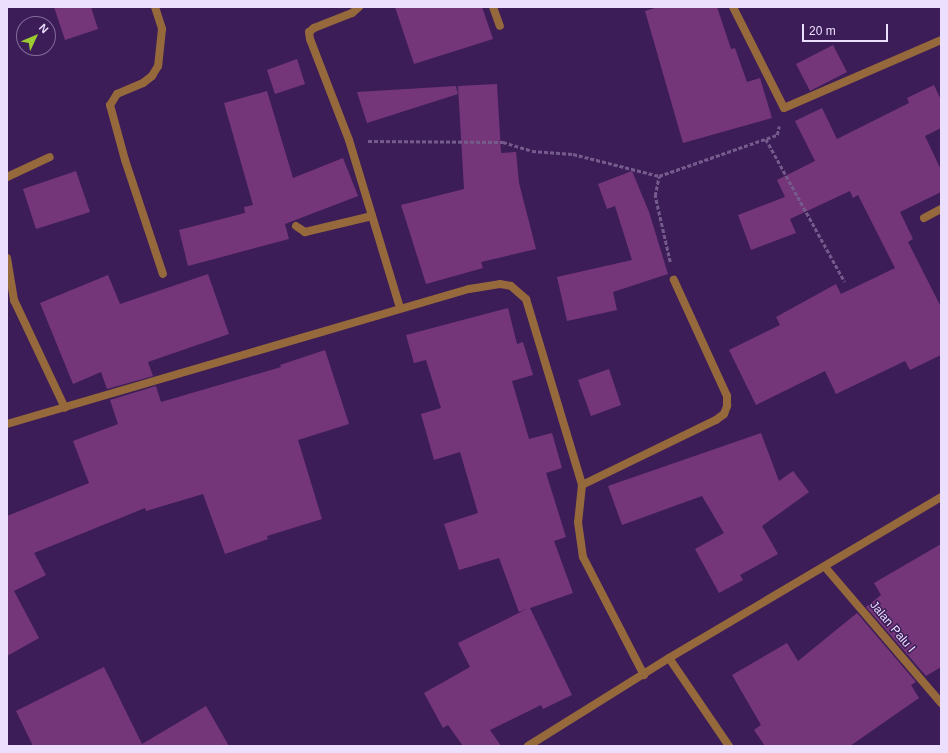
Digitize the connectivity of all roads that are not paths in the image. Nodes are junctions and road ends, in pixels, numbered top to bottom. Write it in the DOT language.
graph roads {
  1 [pos="155,7"];
  2 [pos="359,7"];
  3 [pos="493,7"];
  4 [pos="733,7"];
  5 [pos="500,26"];
  6 [pos="941,40"];
  7 [pos="50,157"];
  8 [pos="7,177"];
  9 [pos="941,209"];
  10 [pos="372,216"];
  11 [pos="924,218"];
  12 [pos="296,226"];
  13 [pos="7,258"];
  14 [pos="163,274"];
  15 [pos="674,280"];
  16 [pos="400,308"];
  17 [pos="65,408"];
  18 [pos="7,424"];
  19 [pos="582,485"];
  20 [pos="941,497"];
  21 [pos="825,567"];
  22 [pos="669,658"];
  23 [pos="644,675"];
  24 [pos="941,703"];
  25 [pos="528,746"];
  26 [pos="729,746"];
  1 -- 14 [label="street"];
  2 -- 10 [label="street"];
  3 -- 5 [label="street"];
  4 -- 6 [label="street"];
  7 -- 8 [label="street"];
  9 -- 11 [label="street"];
  10 -- 12 [label="street"];
  10 -- 16 [label="street"];
  13 -- 17 [label="street"];
  15 -- 19 [label="street"];
  16 -- 17 [label="street"];
  16 -- 19 [label="street"];
  17 -- 18 [label="street"];
  19 -- 23 [label="street"];
  20 -- 21 [label="street"];
  21 -- 22 [label="street"];
  21 -- 24 [label="street, Jalan Palu I"];
  22 -- 23 [label="street"];
  22 -- 26 [label="street"];
  23 -- 25 [label="street"];
}
